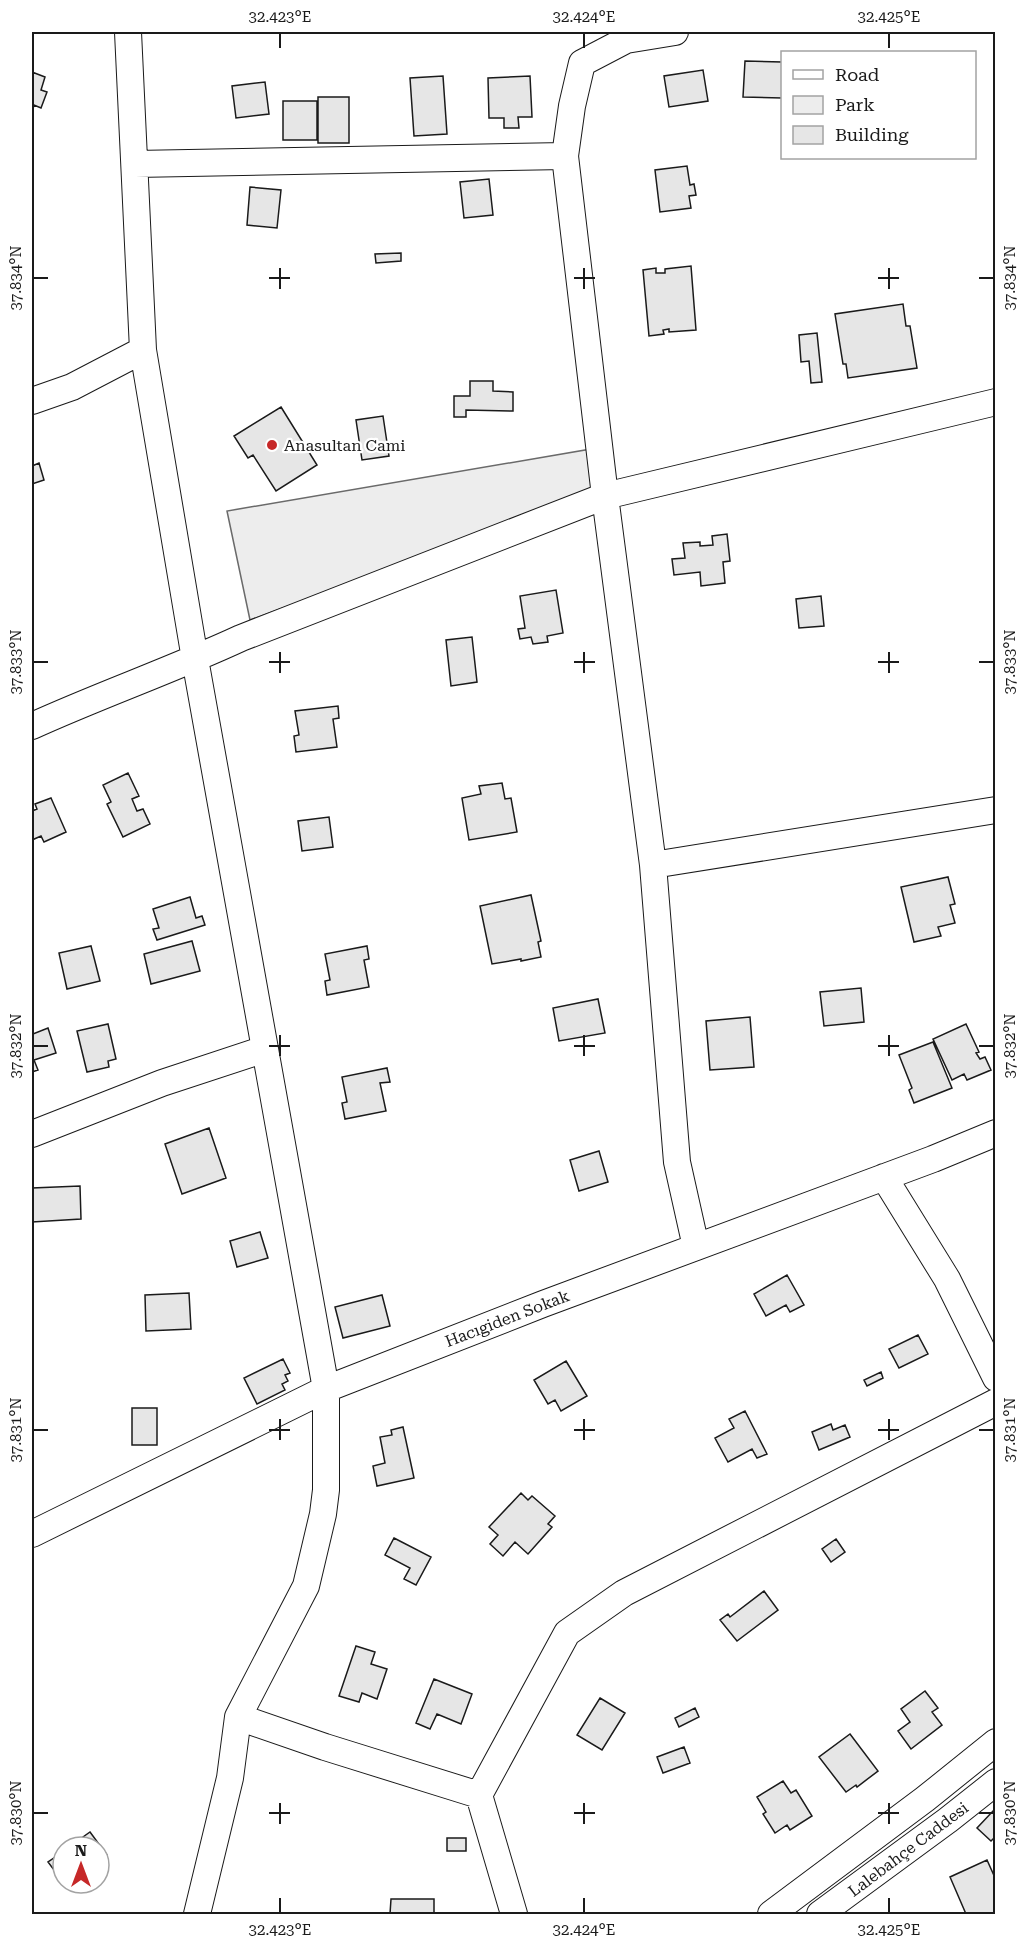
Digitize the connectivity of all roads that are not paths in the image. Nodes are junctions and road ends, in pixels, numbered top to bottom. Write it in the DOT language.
graph roads {
  1 [pos="128,32"];
  2 [pos="675,32"];
  3 [pos="565,156"];
  4 [pos="135,164"];
  5 [pos="143,351"];
  6 [pos="32,401"];
  7 [pos="996,402"];
  8 [pos="605,496"];
  9 [pos="195,659"];
  10 [pos="32,726"];
  11 [pos="996,810"];
  12 [pos="653,865"];
  13 [pos="265,1049"];
  14 [pos="996,1133"];
  15 [pos="32,1134"];
  16 [pos="884,1177"];
  17 [pos="696,1247"];
  18 [pos="996,1378"];
  19 [pos="326,1389"];
  20 [pos="996,1402"];
  21 [pos="32,1534"];
  22 [pos="238,1717"];
  23 [pos="996,1742"];
  24 [pos="996,1782"];
  25 [pos="479,1795"];
  26 [pos="197,1914"];
  27 [pos="514,1914"];
  28 [pos="771,1914"];
  29 [pos="820,1914"];
  1 -- 4 [label="street"];
  2 -- 3 [label="street"];
  3 -- 4 [label="street"];
  3 -- 8 [label="street"];
  4 -- 5 [label="street"];
  5 -- 6 [label="street"];
  5 -- 9 [label="street"];
  7 -- 8 [label="street"];
  8 -- 9 [label="street"];
  8 -- 12 [label="street"];
  9 -- 10 [label="street"];
  9 -- 13 [label="street"];
  11 -- 12 [label="street"];
  12 -- 17 [label="street"];
  13 -- 15 [label="street"];
  13 -- 19 [label="street"];
  14 -- 16 [label="street, Hacıgiden Sokak"];
  16 -- 17 [label="street, Hacıgiden Sokak"];
  16 -- 18 [label="street"];
  17 -- 19 [label="street, Hacıgiden Sokak"];
  19 -- 21 [label="street, Hacıgiden Sokak"];
  19 -- 22 [label="street"];
  20 -- 25 [label="street"];
  22 -- 25 [label="street"];
  22 -- 26 [label="street"];
  23 -- 28 [label="street, Lalebahçe Caddesi"];
  24 -- 29 [label="street, Lalebahçe Caddesi"];
  25 -- 27 [label="street"];
}
